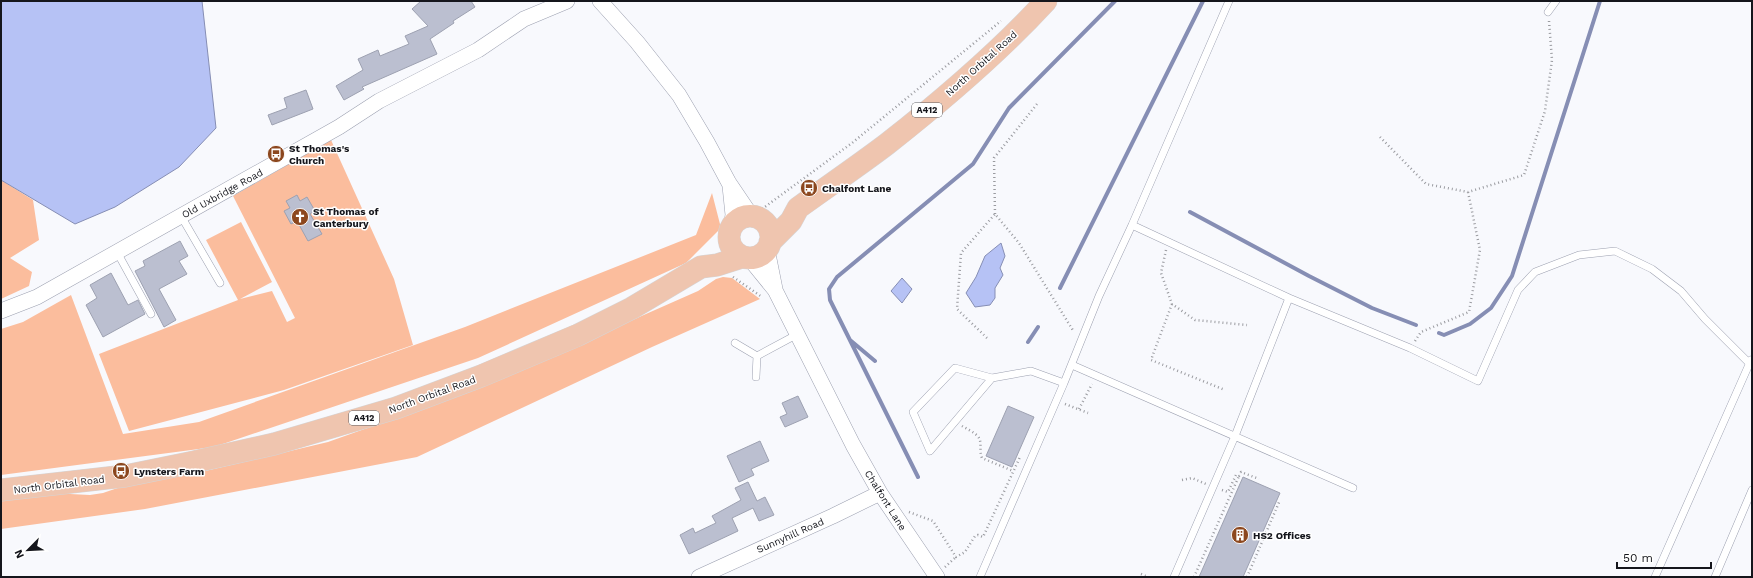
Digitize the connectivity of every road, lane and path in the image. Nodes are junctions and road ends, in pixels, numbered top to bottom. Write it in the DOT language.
graph roads {
  1 [pos="567,1"];
  2 [pos="600,1"];
  3 [pos="1046,1"];
  4 [pos="1230,1"];
  5 [pos="1556,1"];
  6 [pos="1548,12"];
  7 [pos="1003,20"];
  8 [pos="1037,104"];
  9 [pos="1380,137"];
  10 [pos="729,183"];
  11 [pos="1468,192"];
  12 [pos="798,208"];
  13 [pos="996,214"];
  14 [pos="181,216"];
  15 [pos="755,217"];
  16 [pos="1132,225"];
  17 [pos="730,232"];
  18 [pos="1167,242"];
  19 [pos="116,252"];
  20 [pos="757,252"];
  21 [pos="701,267"];
  22 [pos="220,284"];
  23 [pos="775,290"];
  24 [pos="1289,298"];
  25 [pos="1172,304"];
  26 [pos="1,311"];
  27 [pos="151,314"];
  28 [pos="1247,325"];
  29 [pos="796,335"];
  30 [pos="987,338"];
  31 [pos="735,343"];
  32 [pos="1080,343"];
  33 [pos="1410,348"];
  34 [pos="757,356"];
  35 [pos="1751,361"];
  36 [pos="1072,365"];
  37 [pos="1096,375"];
  38 [pos="756,377"];
  39 [pos="992,378"];
  40 [pos="1064,383"];
  41 [pos="1225,390"];
  42 [pos="1079,408"];
  43 [pos="1088,413"];
  44 [pos="1049,420"];
  45 [pos="954,422"];
  46 [pos="1235,436"];
  47 [pos="1023,451"];
  48 [pos="1013,472"];
  49 [pos="1239,476"];
  50 [pos="1353,488"];
  51 [pos="1,490"];
  52 [pos="1752,490"];
  53 [pos="880,493"];
  54 [pos="1280,500"];
  55 [pos="894,514"];
  56 [pos="1141,574"];
  57 [pos="699,577"];
  58 [pos="937,577"];
  59 [pos="980,577"];
  60 [pos="1148,577"];
  61 [pos="1174,577"];
  62 [pos="1194,577"];
  63 [pos="1247,577"];
  64 [pos="1655,577"];
  65 [pos="1715,577"];
  1 -- 14 [label="street, Old Uxbridge Road"];
  2 -- 10 [label="street"];
  3 -- 12 [label="main road, North Orbital Road / A412"];
  4 -- 16 [label="lane"];
  5 -- 6 [label="lane"];
  6 -- 11 [label="path"];
  7 -- 15 [label="path"];
  8 -- 13 [label="path"];
  9 -- 11 [label="path"];
  10 -- 15 [label="street"];
  10 -- 17 [label="street"];
  11 -- 33 [label="path"];
  12 -- 15 [label="main road, North Orbital Road / A412"];
  12 -- 20 [label="main road, North Orbital Road / A412"];
  13 -- 30 [label="path"];
  13 -- 32 [label="path"];
  14 -- 19 [label="street, Old Uxbridge Road"];
  14 -- 22 [label="lane"];
  15 -- 17 [label="main road"];
  15 -- 20 [label="main road"];
  16 -- 18 [label="lane"];
  16 -- 32 [label="lane"];
  17 -- 20 [label="main road"];
  17 -- 21 [label="main road, North Orbital Road / A412"];
  18 -- 24 [label="lane"];
  18 -- 25 [label="path"];
  19 -- 26 [label="street, Old Uxbridge Road"];
  19 -- 27 [label="lane"];
  20 -- 21 [label="main road, North Orbital Road / A412"];
  20 -- 23 [label="street, Chalfont Lane"];
  20 -- 23 [label="street, Chalfont Lane"];
  21 -- 51 [label="main road, North Orbital Road / A412"];
  23 -- 29 [label="street, Chalfont Lane"];
  24 -- 33 [label="lane"];
  24 -- 46 [label="lane"];
  25 -- 28 [label="path"];
  25 -- 41 [label="path"];
  29 -- 34 [label="lane"];
  29 -- 53 [label="street, Chalfont Lane"];
  31 -- 34 [label="lane"];
  32 -- 36 [label="lane"];
  33 -- 35 [label="lane"];
  34 -- 38 [label="lane"];
  35 -- 64 [label="lane"];
  36 -- 37 [label="lane"];
  36 -- 40 [label="lane"];
  37 -- 42 [label="path"];
  37 -- 46 [label="lane"];
  39 -- 40 [label="lane"];
  39 -- 45 [label="lane"];
  39 -- 45 [label="lane"];
  40 -- 44 [label="lane"];
  42 -- 43 [label="path"];
  42 -- 44 [label="path"];
  44 -- 59 [label="lane"];
  45 -- 48 [label="path"];
  46 -- 50 [label="lane"];
  46 -- 61 [label="lane"];
  47 -- 48 [label="path"];
  48 -- 55 [label="path"];
  49 -- 62 [label="path"];
  52 -- 65 [label="lane"];
  53 -- 55 [label="street, Chalfont Lane"];
  53 -- 57 [label="street, Sunnyhill Road"];
  54 -- 63 [label="path"];
  55 -- 58 [label="street, Chalfont Lane"];
  56 -- 60 [label="path"];
}
